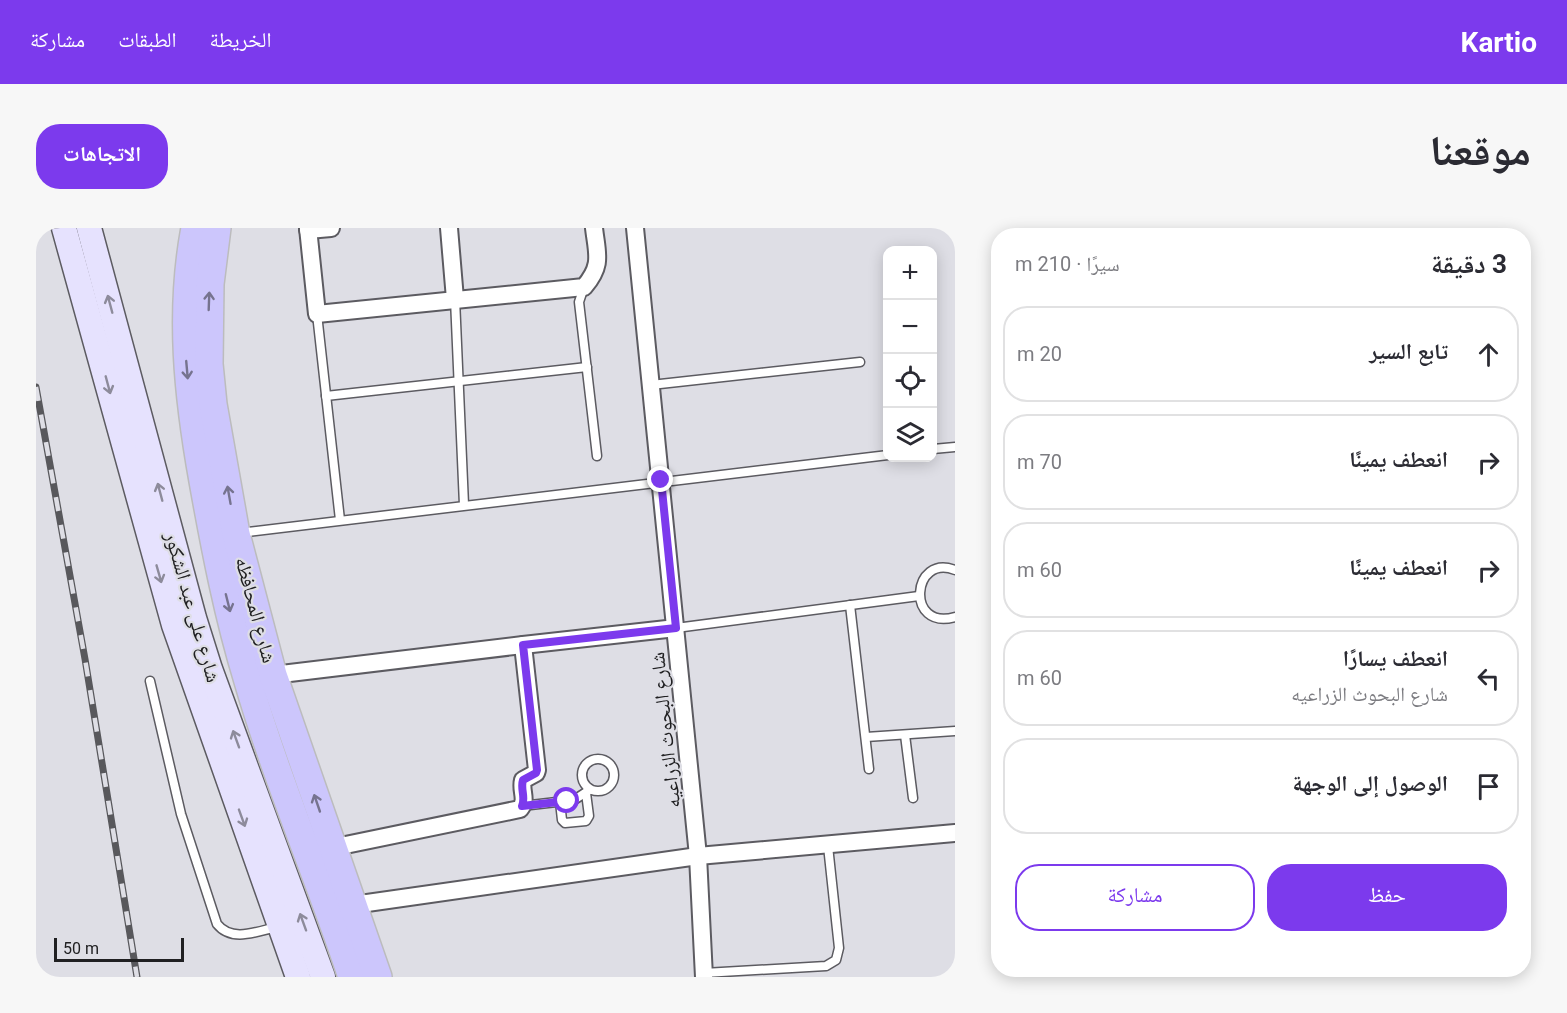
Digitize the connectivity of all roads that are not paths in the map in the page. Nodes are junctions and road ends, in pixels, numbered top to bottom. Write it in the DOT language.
graph roads {
  1 [pos="64,228"];
  2 [pos="89,228"];
  3 [pos="195,228"];
  4 [pos="217,228"];
  5 [pos="331,228"];
  6 [pos="448,228"];
  7 [pos="594,228"];
  8 [pos="635,228"];
  9 [pos="308,229"];
  10 [pos="584,287"];
  11 [pos="456,299"];
  12 [pos="316,314"];
  13 [pos="860,362"];
  14 [pos="586,367"];
  15 [pos="459,381"];
  16 [pos="651,385"];
  17 [pos="326,396"];
  18 [pos="955,447"];
  19 [pos="937,449"];
  20 [pos="883,455"];
  21 [pos="597,456"];
  22 [pos="661,480"];
  23 [pos="464,505"];
  24 [pos="340,520"];
  25 [pos="236,534"];
  26 [pos="955,570"];
  27 [pos="919,596"];
  28 [pos="850,605"];
  29 [pos="955,617"];
  30 [pos="676,628"];
  31 [pos="523,645"];
  32 [pos="273,675"];
  33 [pos="150,681"];
  34 [pos="955,731"];
  35 [pos="905,735"];
  36 [pos="866,737"];
  37 [pos="869,769"];
  38 [pos="913,798"];
  39 [pos="560,802"];
  40 [pos="522,806"];
  41 [pos="955,833"];
  42 [pos="828,846"];
  43 [pos="333,848"];
  44 [pos="307,853"];
  45 [pos="698,856"];
  46 [pos="353,905"];
  47 [pos="280,926"];
  48 [pos="704,975"];
  49 [pos="298,977"];
  50 [pos="323,977"];
  51 [pos="352,977"];
  52 [pos="378,977"];
  1 -- 47 [label="main road, شارع على عبد الشكور, one-way"];
  50 -- 2 [label="main road, شارع على عبد الشكور, one-way"];
  3 -- 44 [label="main road, شارع المحافظه, one-way"];
  25 -- 4 [label="main road, شارع المحافظه, one-way"];
  5 -- 9 [label="street"];
  6 -- 11 [label="street"];
  7 -- 10 [label="street"];
  8 -- 16 [label="street, شارع البحوث الزراعيه"];
  9 -- 12 [label="street"];
  10 -- 11 [label="street"];
  10 -- 14 [label="lane"];
  11 -- 12 [label="street"];
  11 -- 15 [label="lane"];
  12 -- 17 [label="lane"];
  13 -- 16 [label="lane"];
  14 -- 15 [label="lane"];
  14 -- 21 [label="lane"];
  15 -- 17 [label="lane"];
  15 -- 23 [label="lane"];
  16 -- 22 [label="street, شارع البحوث الزراعيه"];
  17 -- 24 [label="lane"];
  18 -- 19 [label="lane"];
  20 -- 22 [label="lane"];
  22 -- 23 [label="lane"];
  22 -- 30 [label="street, شارع البحوث الزراعيه"];
  23 -- 24 [label="lane"];
  24 -- 25 [label="lane"];
  25 -- 32 [label="main road, شارع المحافظه"];
  26 -- 27 [label="lane"];
  27 -- 28 [label="lane"];
  27 -- 29 [label="lane"];
  28 -- 30 [label="lane"];
  28 -- 36 [label="lane"];
  30 -- 31 [label="street"];
  30 -- 45 [label="street, شارع البحوث الزراعيه"];
  31 -- 32 [label="street"];
  31 -- 40 [label="street"];
  43 -- 32 [label="main road, شارع المحافظه, one-way"];
  33 -- 47 [label="lane"];
  34 -- 35 [label="lane"];
  35 -- 36 [label="lane"];
  35 -- 38 [label="lane"];
  36 -- 37 [label="lane"];
  39 -- 39 [label="lane"];
  39 -- 40 [label="lane"];
  40 -- 43 [label="street"];
  41 -- 42 [label="street"];
  42 -- 45 [label="street"];
  42 -- 48 [label="lane"];
  43 -- 44 [label="street"];
  43 -- 46 [label="main road, شارع المحافظه"];
  44 -- 51 [label="main road, شارع المحافظه"];
  45 -- 46 [label="street"];
  45 -- 48 [label="street, شارع البحوث الزراعيه"];
  46 -- 52 [label="main road, شارع المحافظه"];
  47 -- 49 [label="main road, شارع على عبد الشكور"];
}
